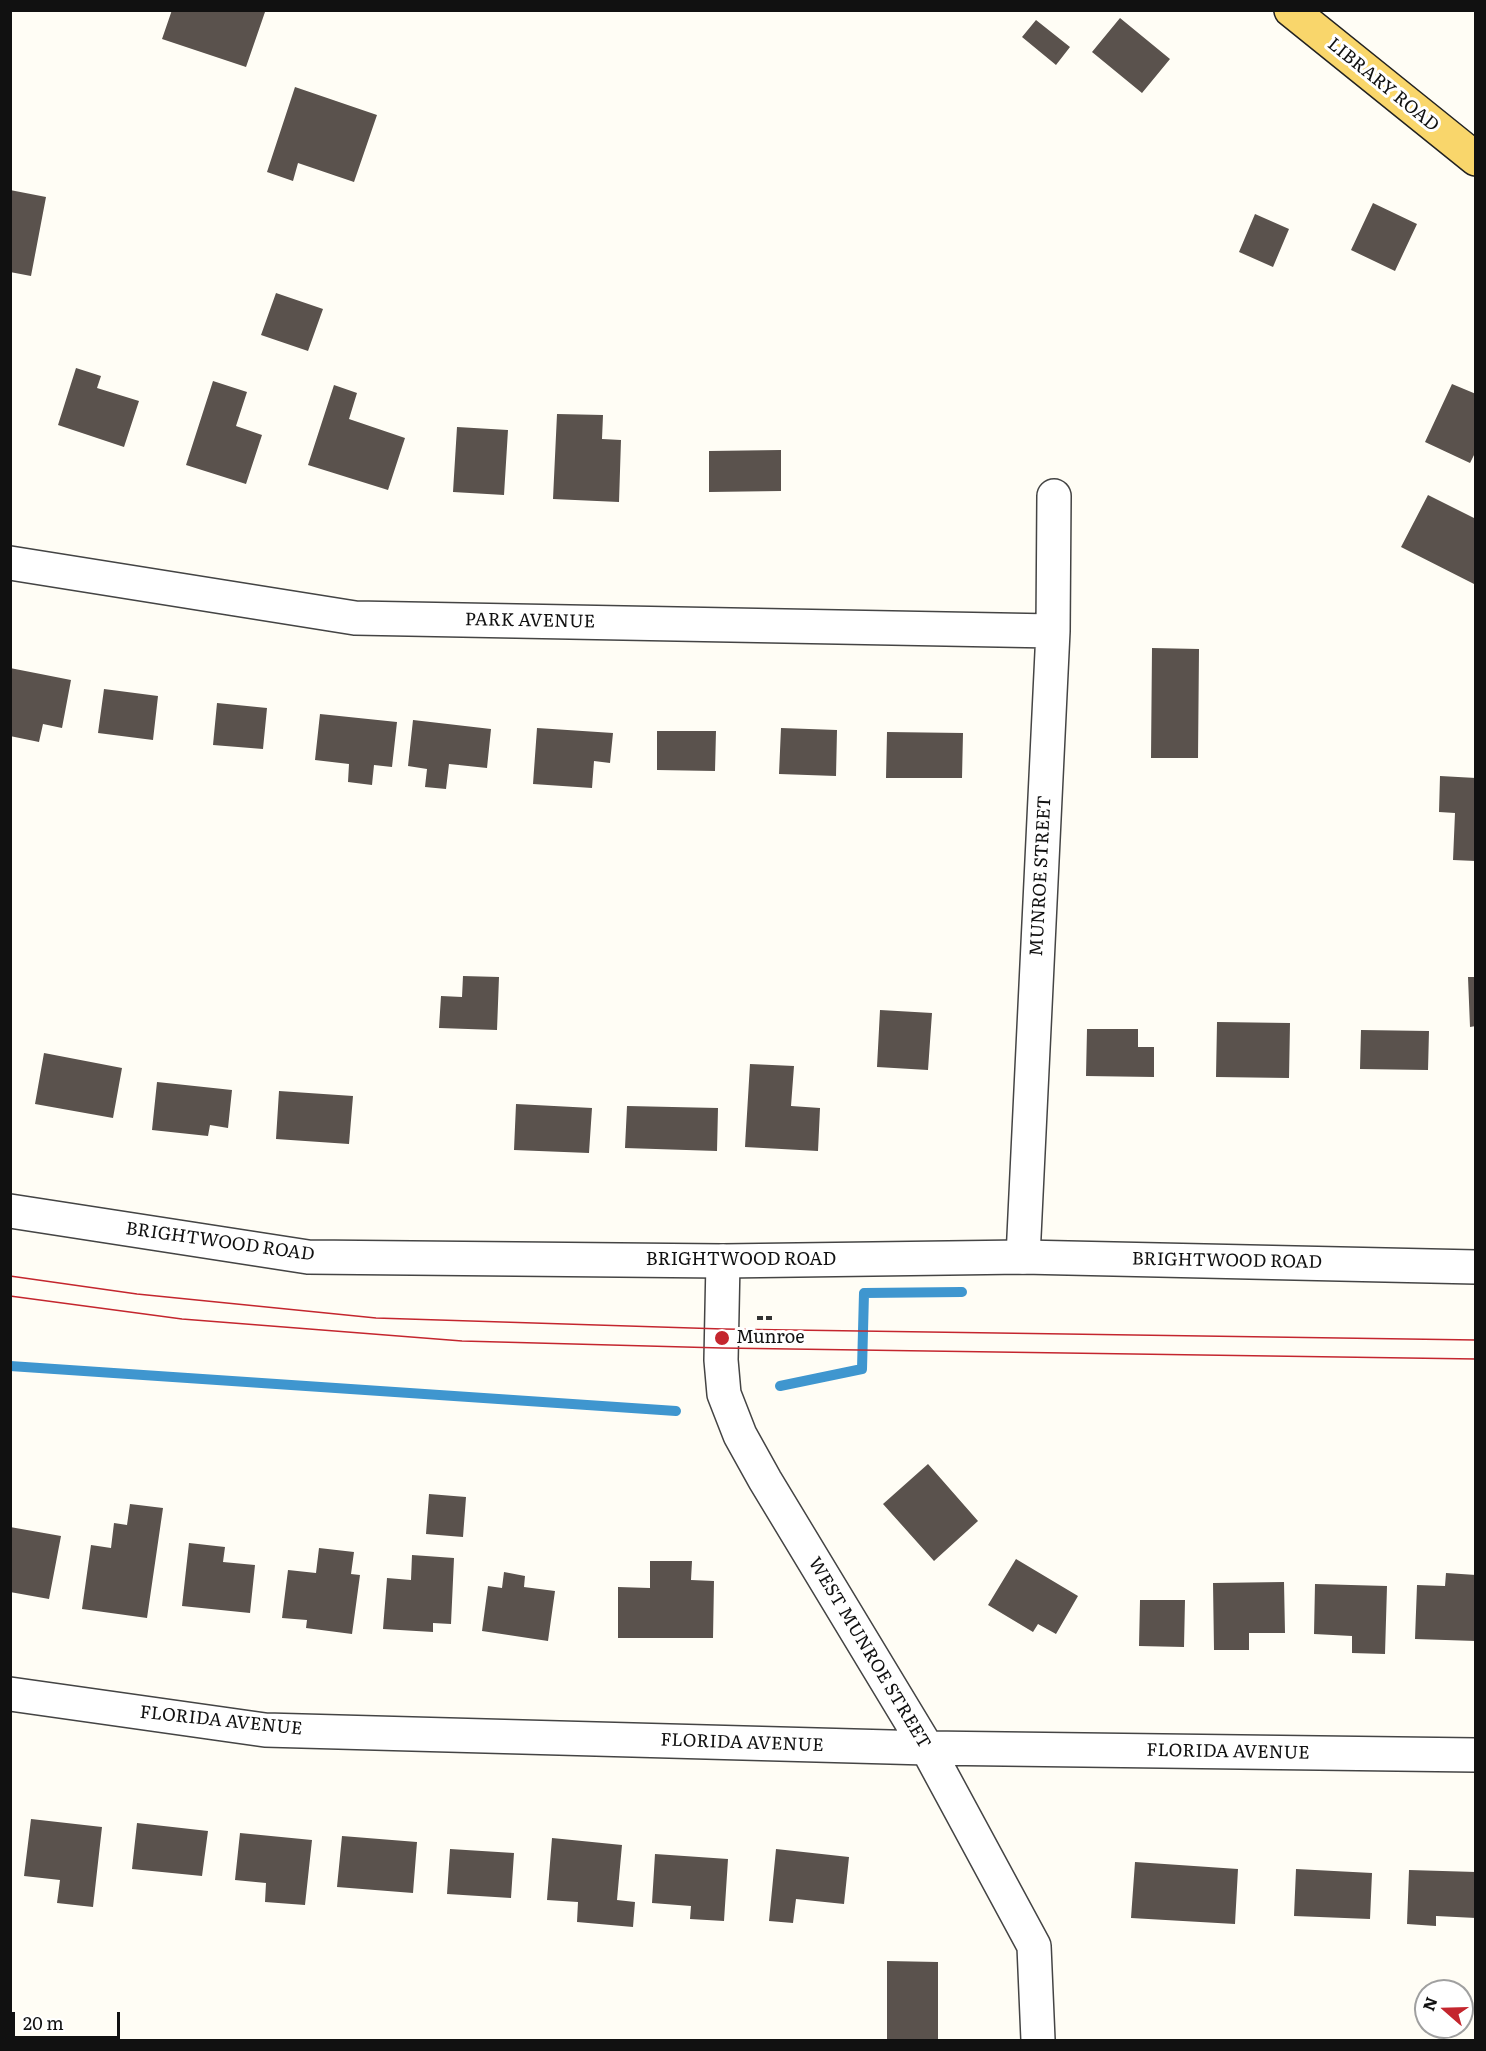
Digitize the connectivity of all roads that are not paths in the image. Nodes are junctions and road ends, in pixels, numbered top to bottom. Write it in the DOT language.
graph roads {
  1 [pos="1291,10"];
  2 [pos="1476,159"];
  3 [pos="1054,496"];
  4 [pos="10,563"];
  5 [pos="1053,631"];
  6 [pos="10,1211"];
  7 [pos="1023,1257"];
  8 [pos="723,1261"];
  9 [pos="1476,1267"];
  10 [pos="10,1694"];
  11 [pos="927,1748"];
  12 [pos="1476,1755"];
  13 [pos="1038,2040"];
  1 -- 2 [label="main road, LIBRARY ROAD"];
  3 -- 5 [label="street, MUNROE STREET"];
  4 -- 5 [label="street, PARK AVENUE"];
  5 -- 7 [label="street, MUNROE STREET"];
  6 -- 8 [label="street, BRIGHTWOOD ROAD"];
  7 -- 8 [label="street, BRIGHTWOOD ROAD"];
  7 -- 9 [label="street, BRIGHTWOOD ROAD"];
  8 -- 11 [label="street, WEST MUNROE STREET"];
  10 -- 11 [label="street, FLORIDA AVENUE"];
  11 -- 12 [label="street, FLORIDA AVENUE"];
  11 -- 13 [label="street, WEST MUNROE STREET"];
}
